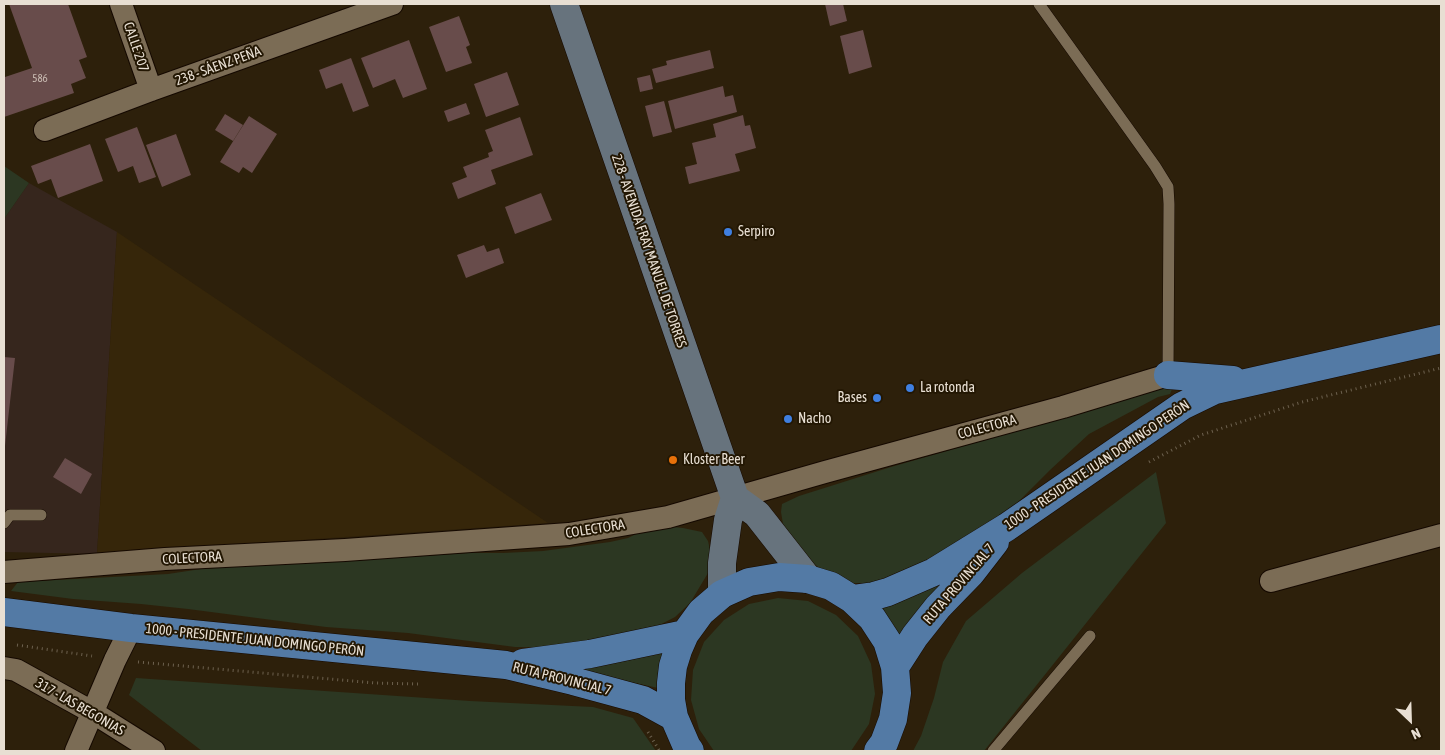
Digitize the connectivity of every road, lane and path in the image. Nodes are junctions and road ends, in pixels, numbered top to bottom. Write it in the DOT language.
graph roads {
  1 [pos="121,4"];
  2 [pos="392,4"];
  3 [pos="564,4"];
  4 [pos="1039,4"];
  5 [pos="151,90"];
  6 [pos="45,130"];
  7 [pos="1441,338"];
  8 [pos="1441,368"];
  9 [pos="1168,375"];
  10 [pos="1255,381"];
  11 [pos="1145,464"];
  12 [pos="735,498"];
  13 [pos="41,514"];
  14 [pos="4,523"];
  15 [pos="1007,527"];
  16 [pos="1441,535"];
  17 [pos="4,572"];
  18 [pos="808,579"];
  19 [pos="1270,581"];
  20 [pos="722,594"];
  21 [pos="852,599"];
  22 [pos="4,612"];
  23 [pos="131,628"];
  24 [pos="685,634"];
  25 [pos="1090,636"];
  26 [pos="13,644"];
  27 [pos="115,660"];
  28 [pos="506,665"];
  29 [pos="896,667"];
  30 [pos="4,668"];
  31 [pos="424,684"];
  32 [pos="92,712"];
  33 [pos="674,717"];
  34 [pos="648,731"];
  35 [pos="76,751"];
  36 [pos="154,751"];
  37 [pos="660,751"];
  38 [pos="690,751"];
  39 [pos="878,751"];
  40 [pos="993,751"];
  1 -- 5 [label="street, CALLE 207"];
  2 -- 5 [label="street, 238 - SÁENZ PEÑA"];
  3 -- 12 [label="main road, 228 - AVENIDA FRAY MANUEL DE TORRES"];
  4 -- 9 [label="lane"];
  5 -- 6 [label="street, 238 - SÁENZ PEÑA"];
  7 -- 10 [label="main road, 1000 - PRESIDENTE JUAN DOMINGO PERÓN"];
  8 -- 11 [label="path"];
  9 -- 10 [label="main road"];
  9 -- 12 [label="street, COLECTORA"];
  10 -- 15 [label="main road, 1000 - PRESIDENTE JUAN DOMINGO PERÓN"];
  12 -- 17 [label="street, COLECTORA"];
  12 -- 18 [label="main road"];
  12 -- 20 [label="main road"];
  13 -- 14 [label="lane"];
  15 -- 21 [label="main road, 1000 - PRESIDENTE JUAN DOMINGO PERÓN"];
  15 -- 29 [label="main road, RUTA PROVINCIAL 7"];
  16 -- 19 [label="street"];
  18 -- 20 [label="main road"];
  18 -- 21 [label="main road"];
  20 -- 24 [label="main road"];
  21 -- 29 [label="main road"];
  22 -- 23 [label="main road, 1000 - PRESIDENTE JUAN DOMINGO PERÓN"];
  23 -- 27 [label="street"];
  23 -- 28 [label="main road, 1000 - PRESIDENTE JUAN DOMINGO PERÓN"];
  24 -- 28 [label="main road, RUTA PROVINCIAL 7"];
  24 -- 33 [label="main road"];
  25 -- 40 [label="lane"];
  26 -- 27 [label="path"];
  27 -- 31 [label="path"];
  27 -- 32 [label="street"];
  28 -- 33 [label="main road, RUTA PROVINCIAL 7"];
  29 -- 39 [label="main road"];
  30 -- 32 [label="street, 317 - LAS BEGONIAS"];
  32 -- 35 [label="street"];
  32 -- 36 [label="street, 317 - LAS BEGONIAS"];
  33 -- 38 [label="main road"];
  34 -- 37 [label="path"];
}
